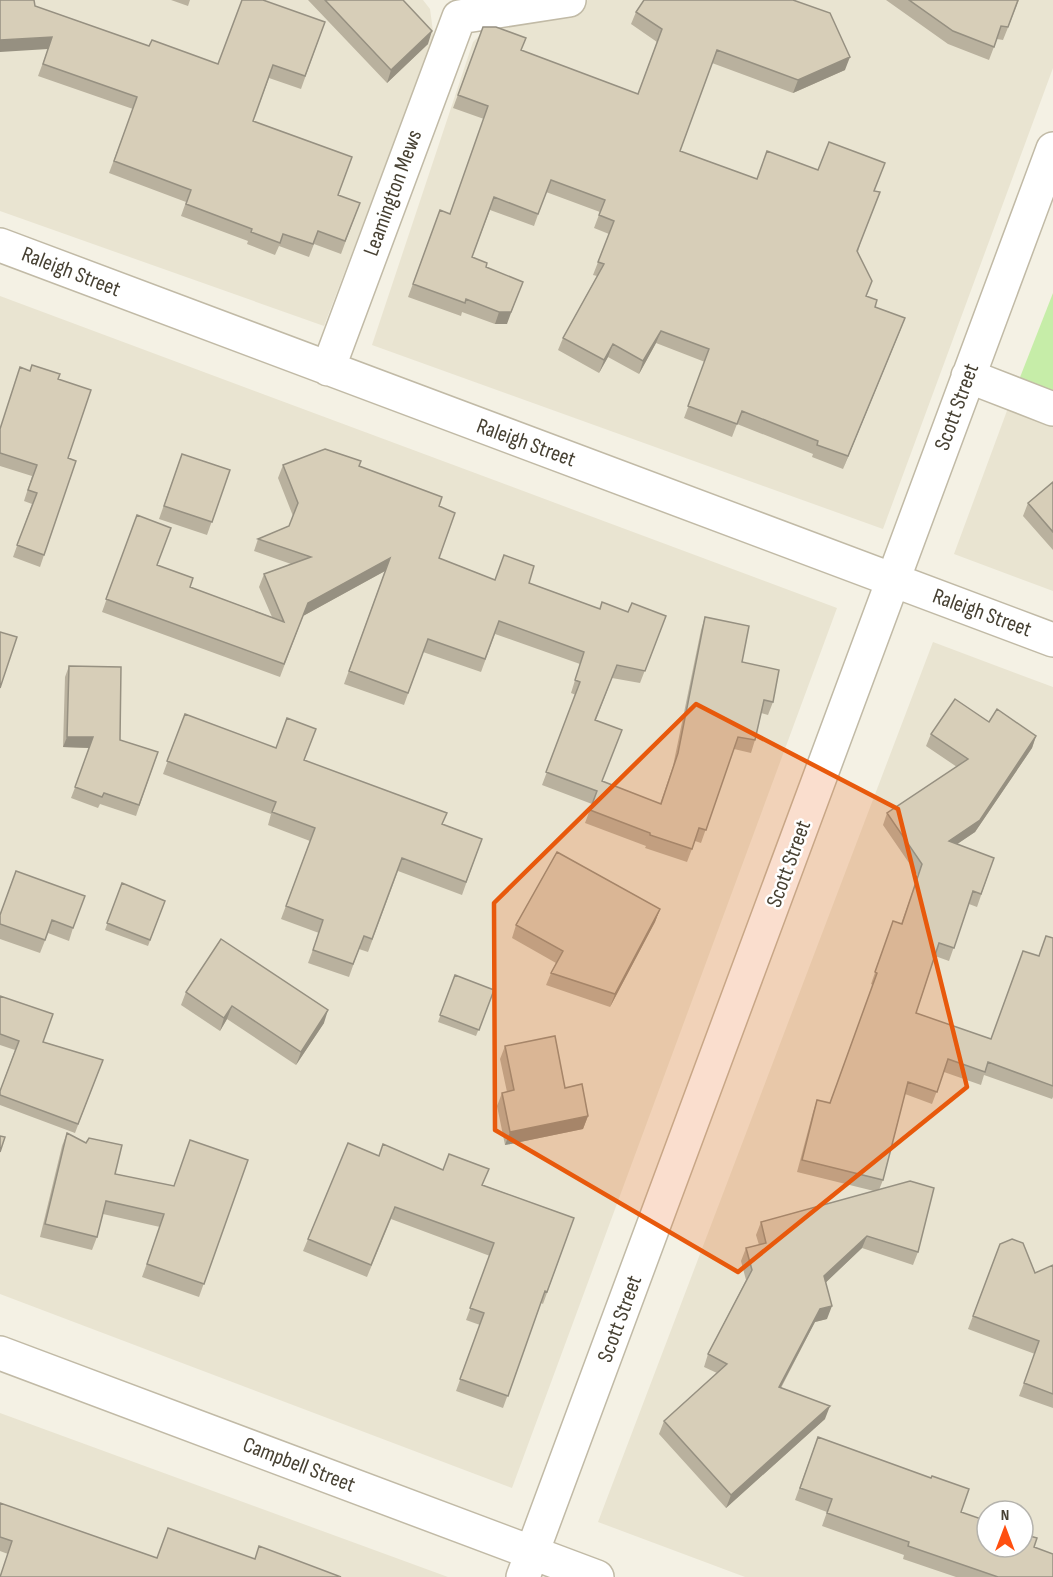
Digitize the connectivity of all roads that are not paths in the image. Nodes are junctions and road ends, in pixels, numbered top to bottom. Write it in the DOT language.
graph roads {
  1 [pos="569,0"];
  2 [pos="452,8"];
  3 [pos="1053,149"];
  4 [pos="0,246"];
  5 [pos="328,369"];
  6 [pos="968,376"];
  7 [pos="1053,409"];
  8 [pos="894,581"];
  9 [pos="1053,640"];
  10 [pos="0,1353"];
  11 [pos="528,1565"];
  12 [pos="597,1577"];
  1 -- 2 [label="street, Leamington Mews"];
  2 -- 5 [label="street, Leamington Mews"];
  3 -- 6 [label="street, Scott Street"];
  4 -- 5 [label="street, Raleigh Street"];
  5 -- 8 [label="street, Raleigh Street"];
  6 -- 7 [label="street"];
  6 -- 8 [label="street, Scott Street"];
  8 -- 9 [label="street, Raleigh Street"];
  8 -- 11 [label="street, Scott Street"];
  10 -- 11 [label="street, Campbell Street"];
  11 -- 12 [label="street, Campbell Street"];
}
